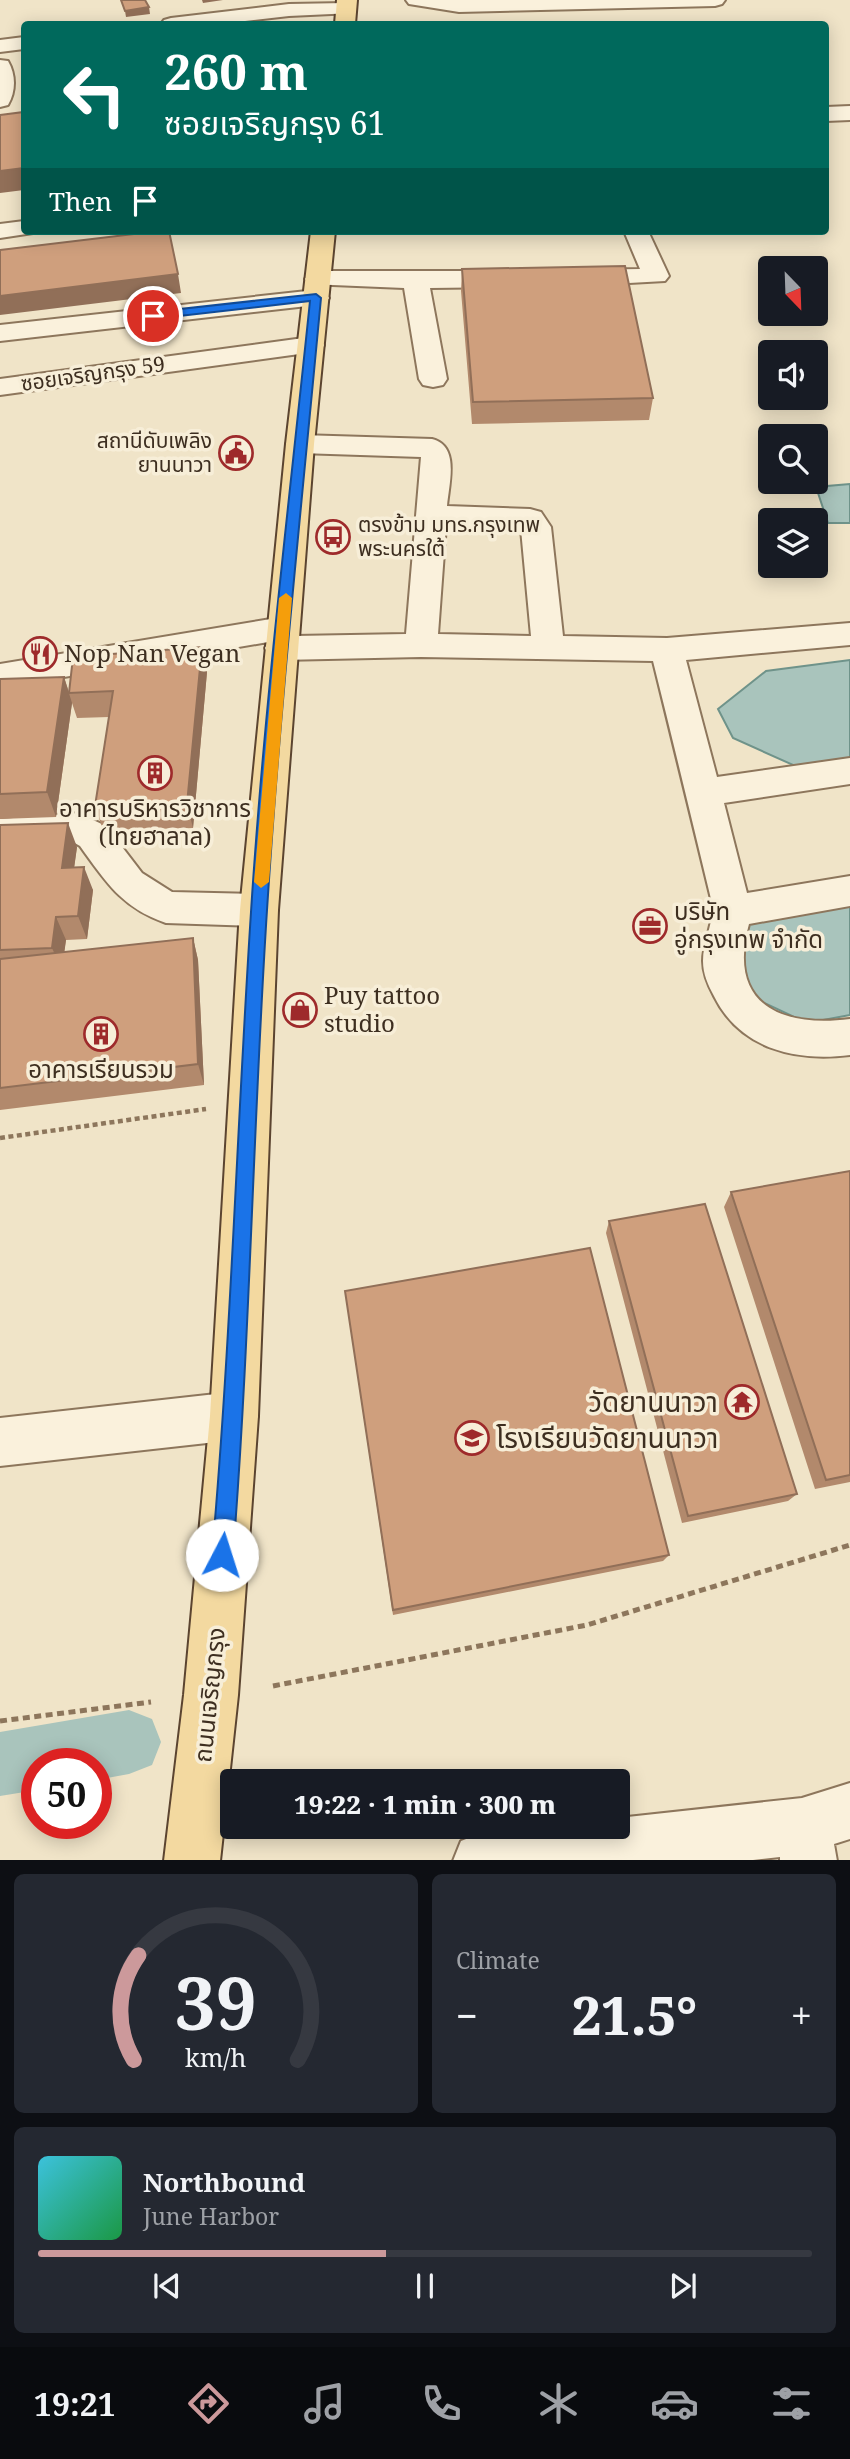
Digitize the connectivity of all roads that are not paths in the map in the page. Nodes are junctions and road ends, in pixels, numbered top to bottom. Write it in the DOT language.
graph roads {
  1 [pos="416,0"];
  2 [pos="715,0"];
  3 [pos="346,11"];
  4 [pos="196,21"];
  5 [pos="21,43"];
  6 [pos="0,46"];
  7 [pos="850,113"];
  8 [pos="829,114"];
  9 [pos="21,228"];
  10 [pos="0,231"];
  11 [pos="323,235"];
  12 [pos="638,235"];
  13 [pos="416,281"];
  14 [pos="317,288"];
  15 [pos="0,332"];
  16 [pos="311,345"];
  17 [pos="433,379"];
  18 [pos="0,387"];
  19 [pos="300,444"];
  20 [pos="431,515"];
  21 [pos="850,634"];
  22 [pos="282,638"];
  23 [pos="421,645"];
  24 [pos="548,647"];
  25 [pos="667,650"];
  26 [pos="0,676"];
  27 [pos="850,771"];
  28 [pos="705,792"];
  29 [pos="0,832"];
  30 [pos="850,891"];
  31 [pos="259,910"];
  32 [pos="733,911"];
  33 [pos="850,1037"];
  34 [pos="234,1416"];
  35 [pos="0,1443"];
  36 [pos="821,1833"];
  37 [pos="192,1860"];
  38 [pos="481,1860"];
  1 -- 2 [label="street"];
  3 -- 4 [label="street"];
  5 -- 6 [label="street"];
  7 -- 8 [label="street"];
  9 -- 10 [label="street"];
  11 -- 14 [label="main road, ถนนเจริญกรุง"];
  12 -- 13 [label="street"];
  13 -- 14 [label="street"];
  13 -- 17 [label="street"];
  14 -- 15 [label="street"];
  14 -- 16 [label="main road, ถนนเจริญกรุง"];
  16 -- 18 [label="street, ซอยเจริญกรุง 59"];
  16 -- 19 [label="main road, ถนนเจริญกรุง"];
  19 -- 20 [label="street"];
  19 -- 22 [label="main road, ถนนเจริญกรุง"];
  20 -- 23 [label="street"];
  20 -- 24 [label="street"];
  21 -- 25 [label="street"];
  22 -- 23 [label="street"];
  22 -- 26 [label="street"];
  22 -- 31 [label="main road, ถนนเจริญกรุง"];
  23 -- 24 [label="street"];
  24 -- 25 [label="street"];
  25 -- 28 [label="street"];
  27 -- 28 [label="street"];
  28 -- 32 [label="street"];
  29 -- 31 [label="street"];
  30 -- 32 [label="street"];
  31 -- 34 [label="main road, ถนนเจริญกรุง"];
  32 -- 33 [label="street"];
  34 -- 35 [label="street"];
  34 -- 37 [label="main road, ถนนเจริญกรุง"];
  36 -- 38 [label="street"];
}
